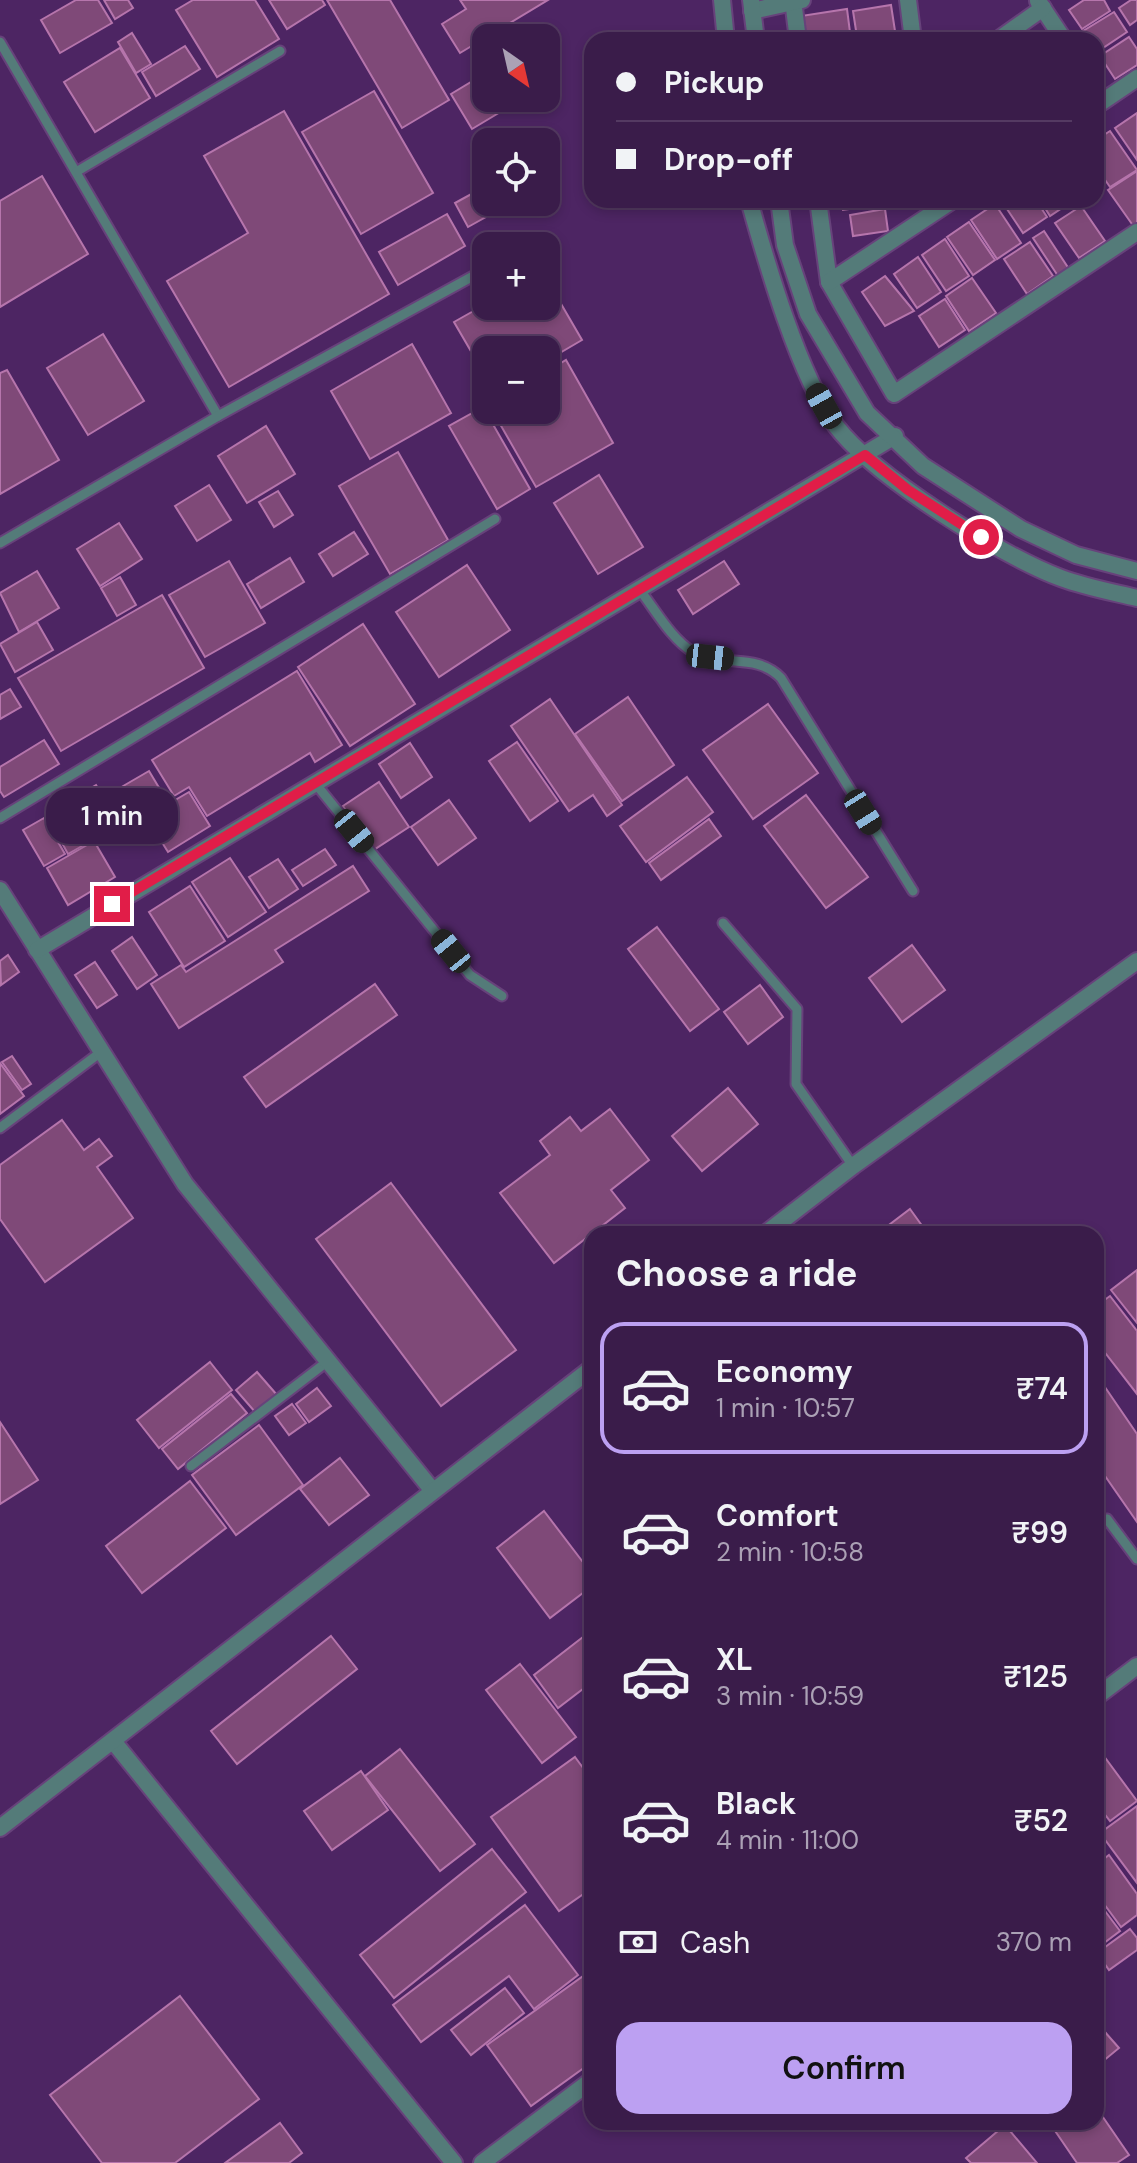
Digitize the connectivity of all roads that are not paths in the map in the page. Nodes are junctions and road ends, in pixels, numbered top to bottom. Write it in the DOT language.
graph roads {
  1 [pos="722,0"];
  2 [pos="908,0"];
  3 [pos="796,1"];
  4 [pos="1040,4"];
  5 [pos="752,6"];
  6 [pos="725,32"];
  7 [pos="755,32"];
  8 [pos="798,32"];
  9 [pos="912,32"];
  10 [pos="1007,32"];
  11 [pos="1059,32"];
  12 [pos="0,42"];
  13 [pos="280,51"];
  14 [pos="1137,78"];
  15 [pos="1104,95"];
  16 [pos="76,172"];
  17 [pos="752,208"];
  18 [pos="780,208"];
  19 [pos="819,208"];
  20 [pos="933,208"];
  21 [pos="1137,232"];
  22 [pos="472,277"];
  23 [pos="829,282"];
  24 [pos="218,416"];
  25 [pos="895,436"];
  26 [pos="865,455"];
  27 [pos="495,519"];
  28 [pos="0,543"];
  29 [pos="1137,571"];
  30 [pos="639,589"];
  31 [pos="1137,598"];
  32 [pos="315,783"];
  33 [pos="0,818"];
  34 [pos="0,890"];
  35 [pos="913,891"];
  36 [pos="723,923"];
  37 [pos="37,950"];
  38 [pos="1137,961"];
  39 [pos="502,996"];
  40 [pos="101,1052"];
  41 [pos="0,1128"];
  42 [pos="853,1166"];
  43 [pos="775,1226"];
  44 [pos="328,1361"];
  45 [pos="584,1374"];
  46 [pos="191,1466"];
  47 [pos="433,1491"];
  48 [pos="1107,1519"];
  49 [pos="1137,1559"];
  50 [pos="1137,1666"];
  51 [pos="1104,1691"];
  52 [pos="113,1741"];
  53 [pos="0,1828"];
  54 [pos="584,2086"];
  55 [pos="454,2163"];
  56 [pos="482,2163"];
  1 -- 6 [label="street"];
  2 -- 9 [label="street"];
  3 -- 5 [label="street"];
  3 -- 8 [label="street"];
  4 -- 10 [label="street"];
  4 -- 11 [label="street"];
  5 -- 7 [label="street"];
  12 -- 16 [label="lane"];
  13 -- 16 [label="lane"];
  14 -- 15 [label="street"];
  16 -- 24 [label="lane"];
  17 -- 26 [label="street"];
  18 -- 25 [label="street"];
  19 -- 23 [label="street"];
  20 -- 23 [label="street"];
  21 -- 23 [label="street"];
  22 -- 24 [label="lane"];
  24 -- 28 [label="lane"];
  25 -- 26 [label="street"];
  25 -- 29 [label="street"];
  26 -- 30 [label="street"];
  26 -- 31 [label="street"];
  27 -- 33 [label="lane"];
  30 -- 32 [label="street"];
  30 -- 35 [label="lane"];
  32 -- 37 [label="street"];
  32 -- 39 [label="lane"];
  34 -- 37 [label="street"];
  36 -- 42 [label="lane"];
  37 -- 40 [label="street"];
  38 -- 42 [label="street"];
  40 -- 41 [label="lane"];
  40 -- 44 [label="street"];
  42 -- 43 [label="street"];
  44 -- 46 [label="lane"];
  44 -- 47 [label="street"];
  45 -- 47 [label="street"];
  47 -- 52 [label="street"];
  48 -- 49 [label="lane"];
  50 -- 51 [label="street"];
  52 -- 53 [label="street"];
  52 -- 55 [label="street"];
  54 -- 56 [label="street"];
}
